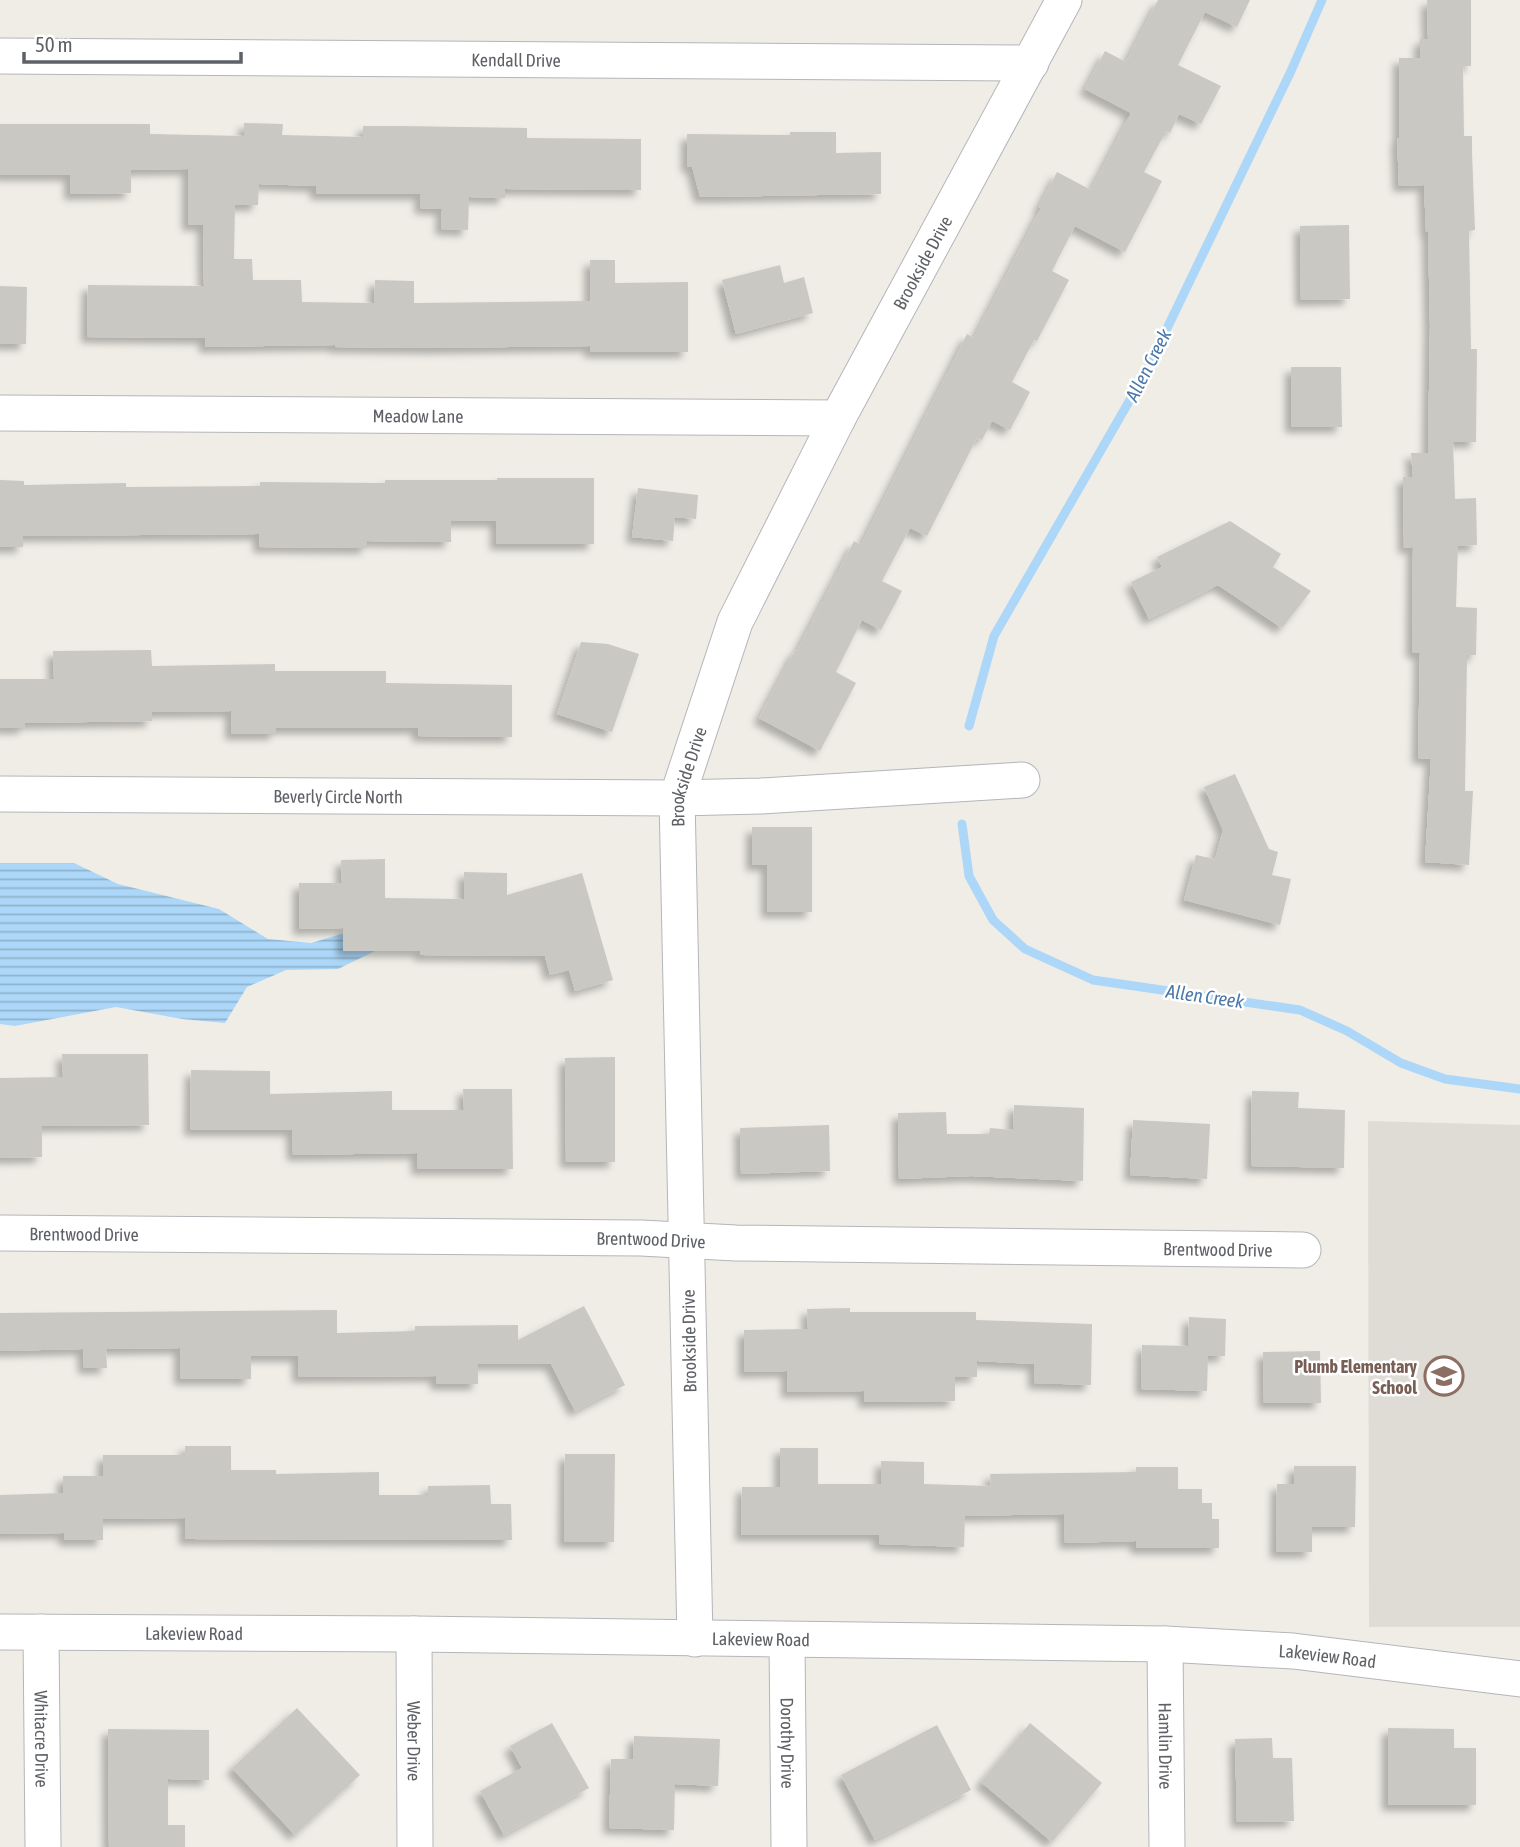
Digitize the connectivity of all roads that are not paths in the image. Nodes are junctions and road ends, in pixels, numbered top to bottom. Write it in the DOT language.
graph roads {
  1 [pos="1064,0"];
  2 [pos="0,56"];
  3 [pos="1031,63"];
  4 [pos="0,413"];
  5 [pos="838,418"];
  6 [pos="1021,780"];
  7 [pos="0,794"];
  8 [pos="677,797"];
  9 [pos="0,1233"];
  10 [pos="687,1241"];
  11 [pos="1303,1250"];
  12 [pos="0,1632"];
  13 [pos="41,1632"];
  14 [pos="414,1634"];
  15 [pos="695,1639"];
  16 [pos="787,1640"];
  17 [pos="1165,1644"];
  18 [pos="1520,1679"];
  19 [pos="43,1847"];
  20 [pos="415,1847"];
  21 [pos="789,1847"];
  22 [pos="1167,1847"];
  1 -- 3 [label="street, Brookside Drive"];
  2 -- 3 [label="street, Kendall Drive"];
  3 -- 5 [label="street, Brookside Drive"];
  4 -- 5 [label="street, Meadow Lane"];
  5 -- 8 [label="street, Brookside Drive"];
  6 -- 8 [label="street, Beverly Circle North"];
  7 -- 8 [label="street, Beverly Circle North"];
  8 -- 10 [label="street, Brookside Drive"];
  9 -- 10 [label="street, Brentwood Drive"];
  10 -- 11 [label="street, Brentwood Drive"];
  10 -- 15 [label="street, Brookside Drive"];
  12 -- 13 [label="street, Lakeview Road"];
  13 -- 14 [label="street, Lakeview Road"];
  13 -- 19 [label="street, Whitacre Drive"];
  14 -- 15 [label="street, Lakeview Road"];
  14 -- 20 [label="street, Weber Drive"];
  15 -- 16 [label="street, Lakeview Road"];
  16 -- 17 [label="street, Lakeview Road"];
  16 -- 21 [label="street, Dorothy Drive"];
  17 -- 18 [label="street, Lakeview Road"];
  17 -- 22 [label="street, Hamlin Drive"];
}
